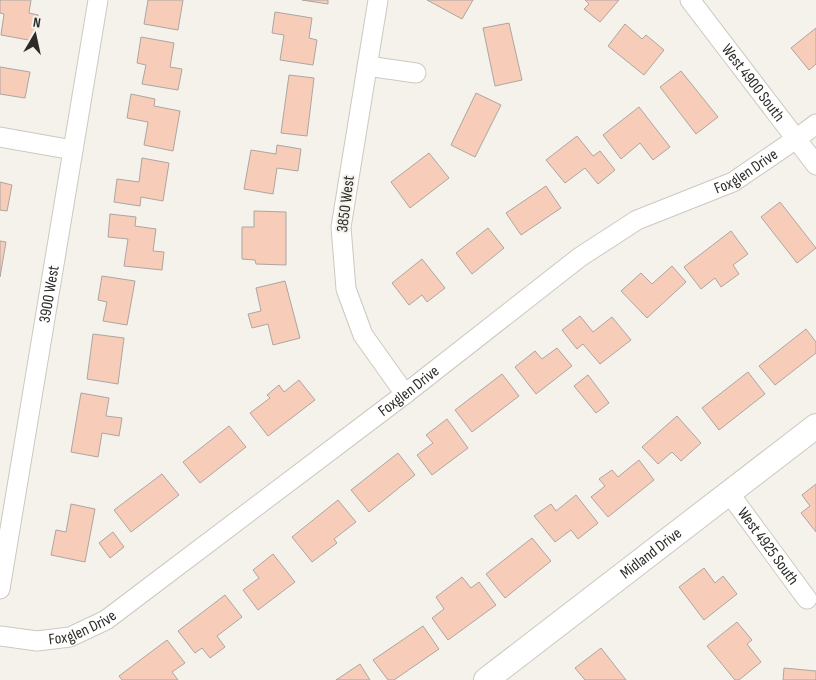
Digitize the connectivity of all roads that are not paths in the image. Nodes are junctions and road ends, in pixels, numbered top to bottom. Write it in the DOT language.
graph roads {
  1 [pos="98,0"];
  2 [pos="378,0"];
  3 [pos="690,0"];
  4 [pos="367,66"];
  5 [pos="416,73"];
  6 [pos="816,124"];
  7 [pos="0,137"];
  8 [pos="796,139"];
  9 [pos="73,150"];
  10 [pos="816,165"];
  11 [pos="405,394"];
  12 [pos="816,426"];
  13 [pos="729,494"];
  14 [pos="0,589"];
  15 [pos="807,599"];
  16 [pos="0,636"];
  17 [pos="498,676"];
  1 -- 9 [label="street, 3900 West"];
  2 -- 4 [label="street, 3850 West"];
  3 -- 8 [label="street, West 4900 South"];
  4 -- 5 [label="street"];
  4 -- 11 [label="street, 3850 West"];
  6 -- 8 [label="street, Foxglen Drive"];
  7 -- 9 [label="street"];
  8 -- 10 [label="street, West 4900 South"];
  8 -- 11 [label="street, Foxglen Drive"];
  9 -- 14 [label="street, 3900 West"];
  11 -- 16 [label="street, Foxglen Drive"];
  12 -- 13 [label="street, Midland Drive"];
  13 -- 15 [label="street, West 4925 South"];
  13 -- 17 [label="street, Midland Drive"];
}
